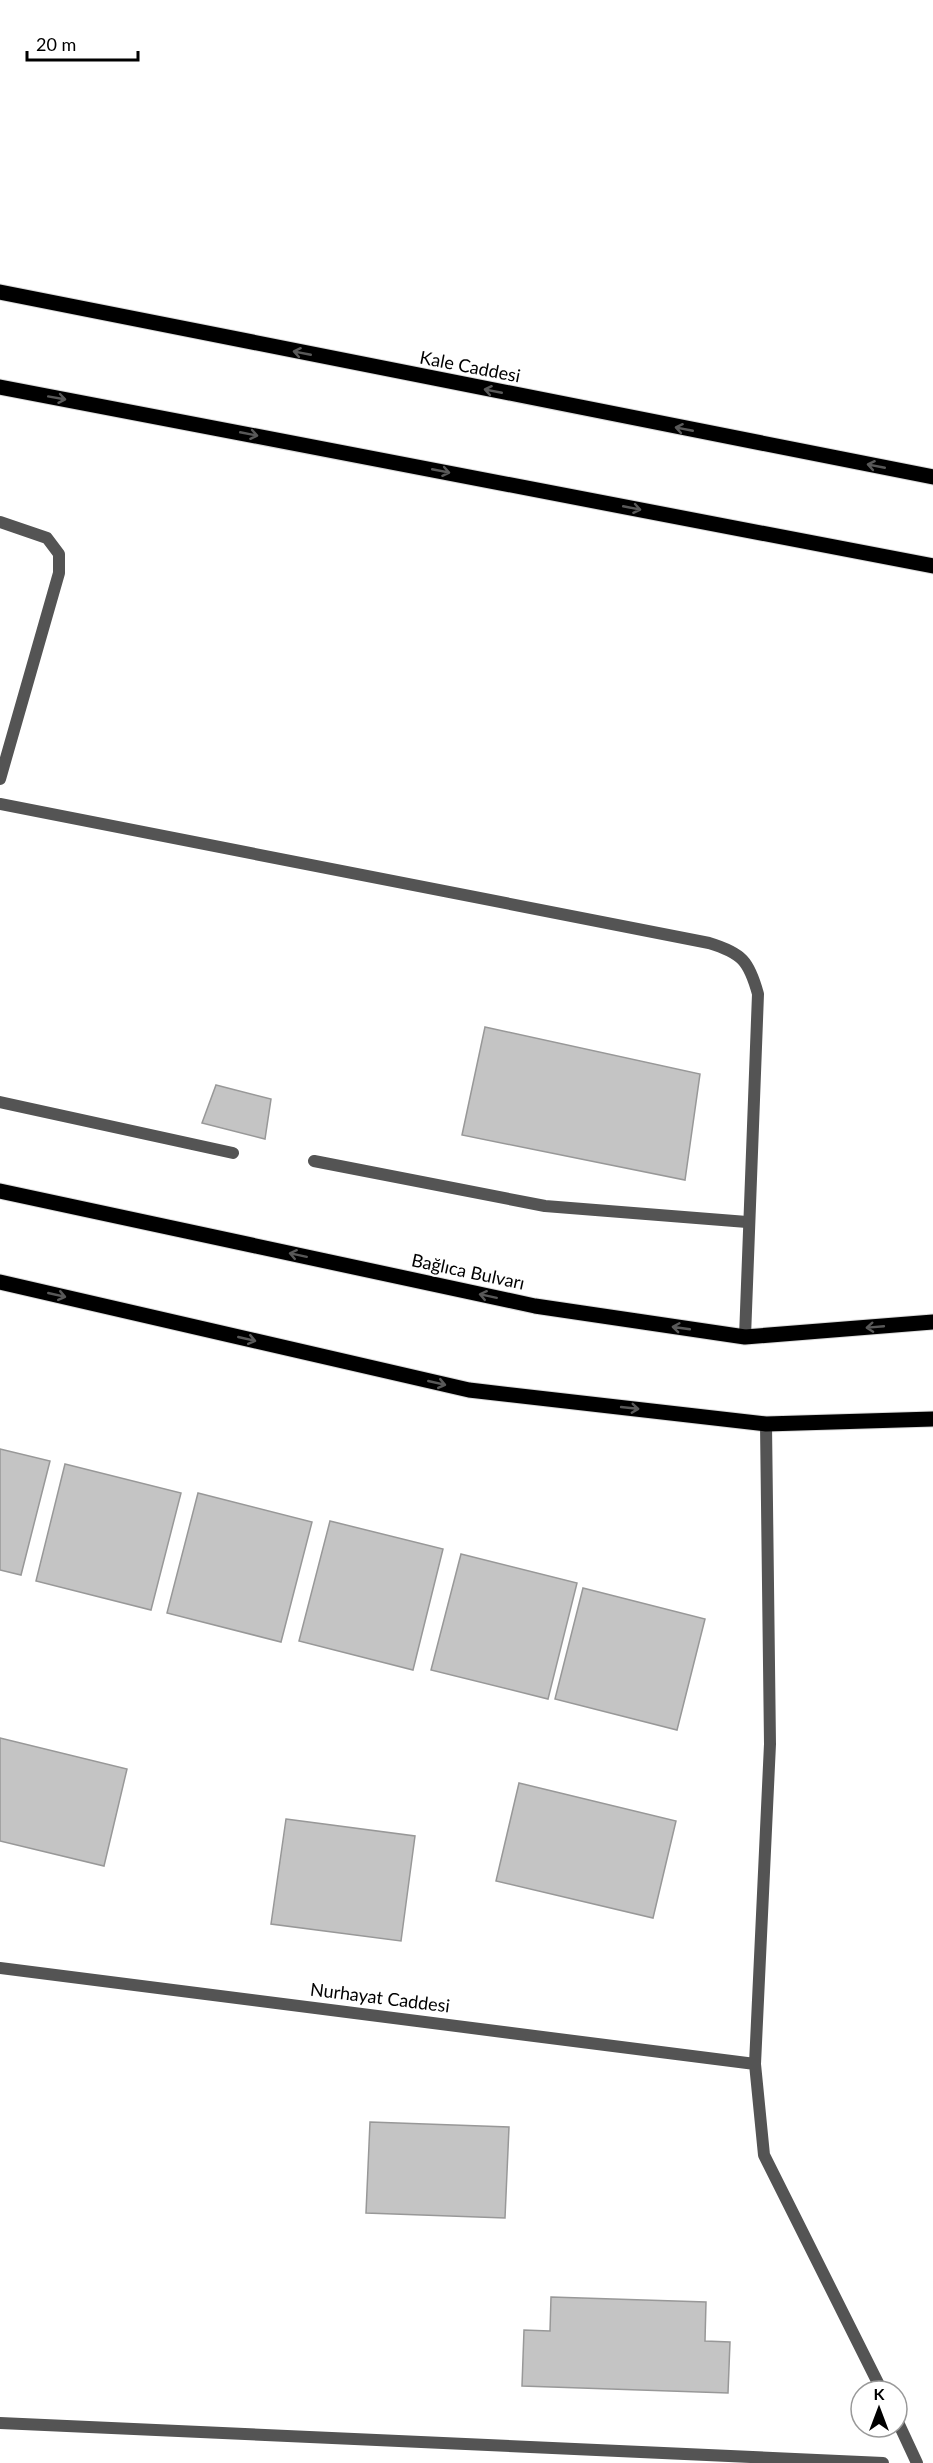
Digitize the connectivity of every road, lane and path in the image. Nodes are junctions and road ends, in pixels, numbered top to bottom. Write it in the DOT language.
graph roads {
  1 [pos="0,292"];
  2 [pos="0,387"];
  3 [pos="933,477"];
  4 [pos="0,522"];
  5 [pos="933,566"];
  6 [pos="0,779"];
  7 [pos="0,804"];
  8 [pos="0,1102"];
  9 [pos="233,1153"];
  10 [pos="314,1161"];
  11 [pos="0,1191"];
  12 [pos="747,1222"];
  13 [pos="0,1282"];
  14 [pos="933,1322"];
  15 [pos="745,1337"];
  16 [pos="933,1419"];
  17 [pos="766,1424"];
  18 [pos="0,1968"];
  19 [pos="755,2064"];
  20 [pos="876,2379"];
  21 [pos="0,2423"];
  22 [pos="906,2439"];
  23 [pos="883,2463"];
  24 [pos="917,2463"];
  3 -- 1 [label="main road, Kale Caddesi, one-way"];
  2 -- 5 [label="main road, one-way"];
  4 -- 6 [label="street"];
  7 -- 12 [label="street"];
  8 -- 9 [label="street"];
  10 -- 12 [label="street"];
  15 -- 11 [label="main road, Bağlıca Bulvarı, one-way"];
  12 -- 15 [label="street"];
  13 -- 17 [label="main road, one-way"];
  14 -- 15 [label="main road, Bağlıca Bulvarı, one-way"];
  16 -- 17 [label="main road"];
  17 -- 19 [label="street"];
  18 -- 19 [label="street, Nurhayat Caddesi"];
  19 -- 20 [label="street"];
  21 -- 23 [label="street"];
  22 -- 24 [label="street"];
}
